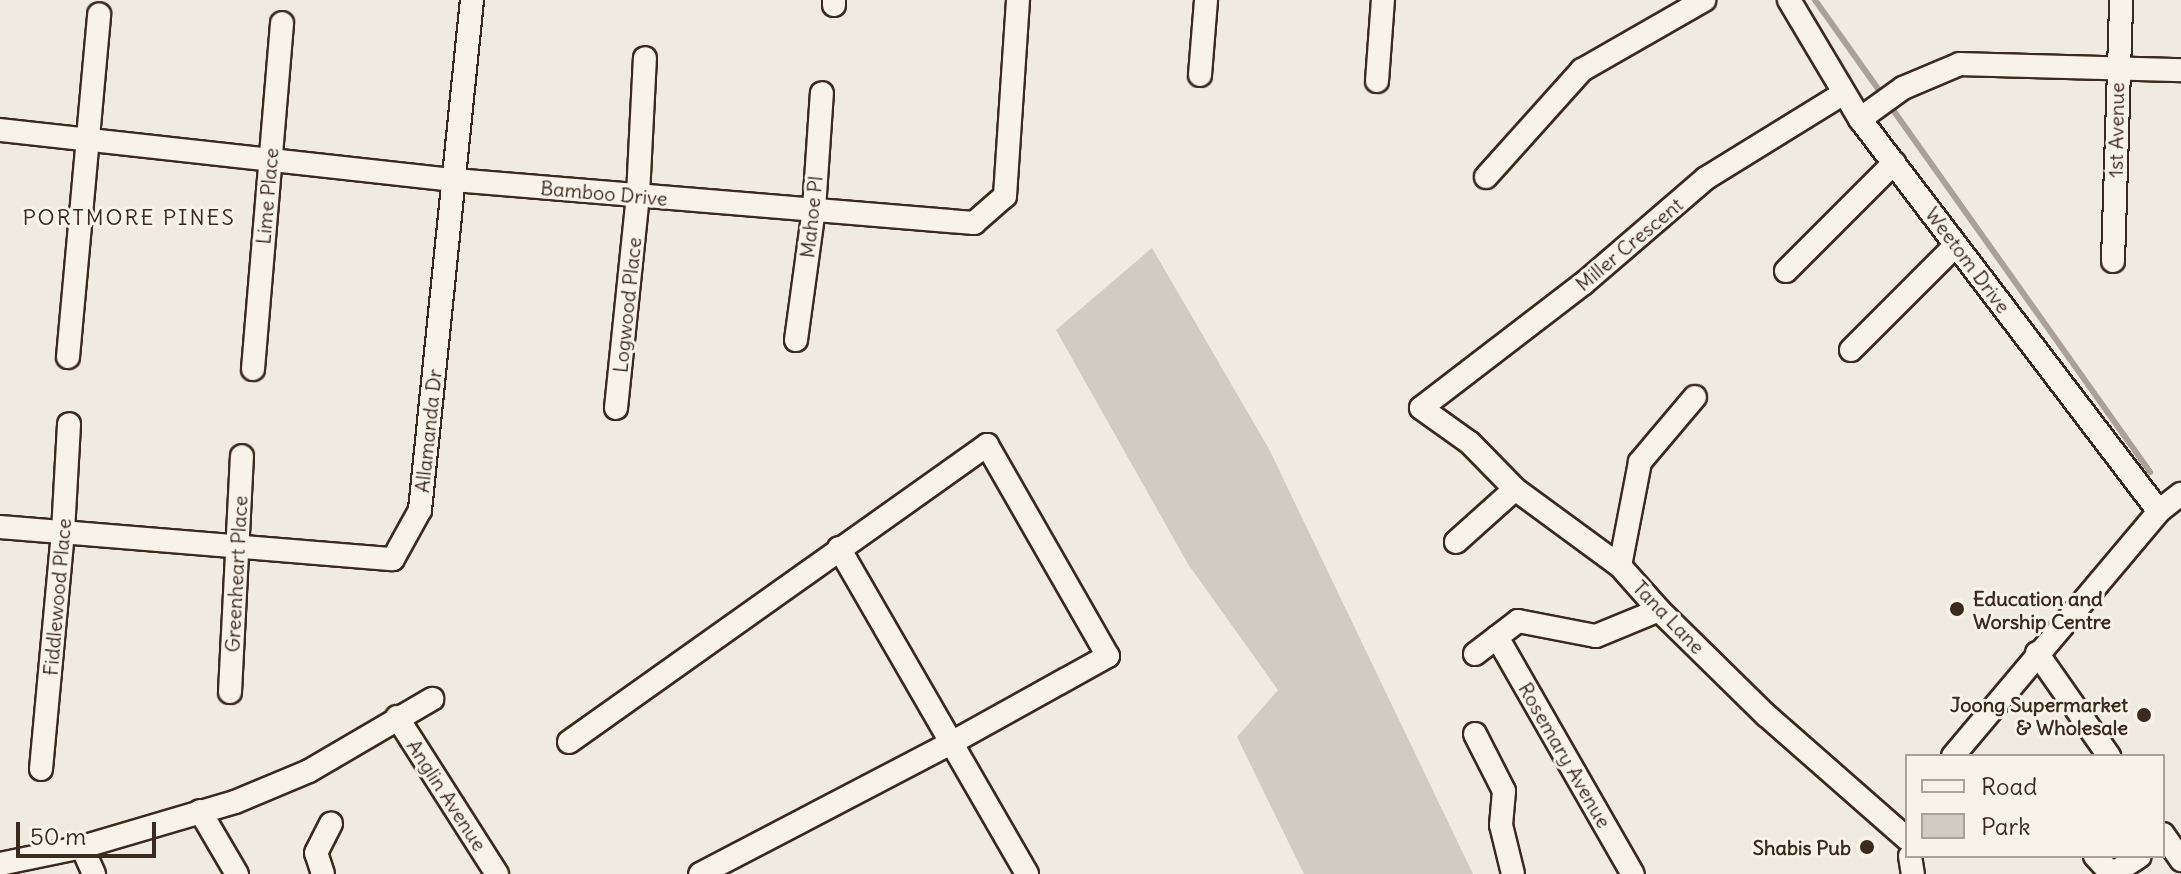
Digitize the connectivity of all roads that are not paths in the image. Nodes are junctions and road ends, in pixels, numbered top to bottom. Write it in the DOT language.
graph roads {
  1 [pos="472,0"];
  2 [pos="1018,0"];
  3 [pos="1206,0"];
  4 [pos="1383,0"];
  5 [pos="1704,0"];
  6 [pos="1789,0"];
  7 [pos="2121,0"];
  8 [pos="99,14"];
  9 [pos="282,23"];
  10 [pos="645,58"];
  11 [pos="2118,70"];
  12 [pos="2181,70"];
  13 [pos="1200,75"];
  14 [pos="1377,81"];
  15 [pos="822,93"];
  16 [pos="1844,93"];
  17 [pos="1860,119"];
  18 [pos="0,130"];
  19 [pos="88,138"];
  20 [pos="269,162"];
  21 [pos="1894,163"];
  22 [pos="1486,177"];
  23 [pos="454,180"];
  24 [pos="638,195"];
  25 [pos="814,209"];
  26 [pos="1956,245"];
  27 [pos="2113,261"];
  28 [pos="1786,271"];
  29 [pos="796,340"];
  30 [pos="1851,350"];
  31 [pos="68,357"];
  32 [pos="253,369"];
  33 [pos="1695,397"];
  34 [pos="616,408"];
  35 [pos="1421,408"];
  36 [pos="69,424"];
  37 [pos="242,456"];
  38 [pos="1515,489"];
  39 [pos="2181,494"];
  40 [pos="2159,511"];
  41 [pos="0,527"];
  42 [pos="63,532"];
  43 [pos="1456,542"];
  44 [pos="236,545"];
  45 [pos="839,548"];
  46 [pos="1620,566"];
  47 [pos="1659,610"];
  48 [pos="1497,637"];
  49 [pos="2037,653"];
  50 [pos="1475,654"];
  51 [pos="230,692"];
  52 [pos="432,699"];
  53 [pos="397,717"];
  54 [pos="1475,734"];
  55 [pos="569,742"];
  56 [pos="951,743"];
  57 [pos="1955,754"];
  58 [pos="2108,754"];
  59 [pos="41,769"];
  60 [pos="200,811"];
  61 [pos="331,824"];
  62 [pos="2168,836"];
  63 [pos="1905,837"];
  64 [pos="82,847"];
  65 [pos="2097,858"];
  66 [pos="2137,858"];
  67 [pos="2181,860"];
  68 [pos="0,864"];
  69 [pos="2118,872"];
  70 [pos="94,874"];
  71 [pos="237,874"];
  72 [pos="323,874"];
  73 [pos="497,874"];
  74 [pos="700,874"];
  75 [pos="1027,874"];
  76 [pos="1513,874"];
  77 [pos="1633,874"];
  1 -- 23 [label="street, Allamanda Dr"];
  2 -- 25 [label="street, Bamboo Drive"];
  3 -- 13 [label="street"];
  4 -- 14 [label="street"];
  5 -- 22 [label="street"];
  6 -- 16 [label="street, Weetom Drive"];
  7 -- 11 [label="street, 1st Avenue"];
  8 -- 19 [label="street"];
  9 -- 20 [label="street, Lime Place"];
  10 -- 24 [label="street, Logwood Place"];
  11 -- 12 [label="street"];
  11 -- 17 [label="street"];
  11 -- 27 [label="street, 1st Avenue"];
  15 -- 25 [label="street, Mahoe Pl"];
  16 -- 17 [label="street, Weetom Drive"];
  16 -- 35 [label="street, Miller Crescent"];
  17 -- 21 [label="street, Weetom Drive"];
  18 -- 19 [label="street, Bamboo Drive"];
  19 -- 20 [label="street, Bamboo Drive"];
  19 -- 31 [label="street"];
  20 -- 23 [label="street, Bamboo Drive"];
  20 -- 32 [label="street, Lime Place"];
  21 -- 26 [label="street, Weetom Drive"];
  21 -- 28 [label="street"];
  23 -- 24 [label="street, Bamboo Drive"];
  23 -- 44 [label="street, Allamanda Dr"];
  24 -- 25 [label="street, Bamboo Drive"];
  24 -- 34 [label="street, Logwood Place"];
  25 -- 29 [label="street, Mahoe Pl"];
  26 -- 30 [label="street"];
  26 -- 40 [label="street, Weetom Drive"];
  33 -- 46 [label="street"];
  35 -- 38 [label="street, Tana Lane"];
  36 -- 42 [label="street, Fiddlewood Place"];
  37 -- 44 [label="street, Greenheart Place"];
  38 -- 43 [label="street"];
  38 -- 46 [label="street, Tana Lane"];
  39 -- 40 [label="street"];
  40 -- 49 [label="street"];
  41 -- 42 [label="street, Allamanda Dr"];
  42 -- 44 [label="street, Allamanda Dr"];
  42 -- 59 [label="street, Fiddlewood Place"];
  44 -- 51 [label="street, Greenheart Place"];
  45 -- 55 [label="street"];
  45 -- 56 [label="street"];
  45 -- 56 [label="street"];
  46 -- 47 [label="street, Tana Lane"];
  47 -- 48 [label="street"];
  47 -- 63 [label="street, Tana Lane"];
  48 -- 50 [label="street"];
  48 -- 77 [label="street, Rosemary Avenue"];
  49 -- 57 [label="street"];
  49 -- 58 [label="street"];
  52 -- 53 [label="street"];
  53 -- 60 [label="street"];
  53 -- 73 [label="street, Anglin Avenue"];
  54 -- 76 [label="street"];
  56 -- 74 [label="street"];
  56 -- 75 [label="street"];
  60 -- 64 [label="street"];
  60 -- 71 [label="street"];
  61 -- 72 [label="street"];
  62 -- 67 [label="street"];
  64 -- 68 [label="street"];
  64 -- 70 [label="street"];
  65 -- 69 [label="street"];
  66 -- 69 [label="street"];
}
